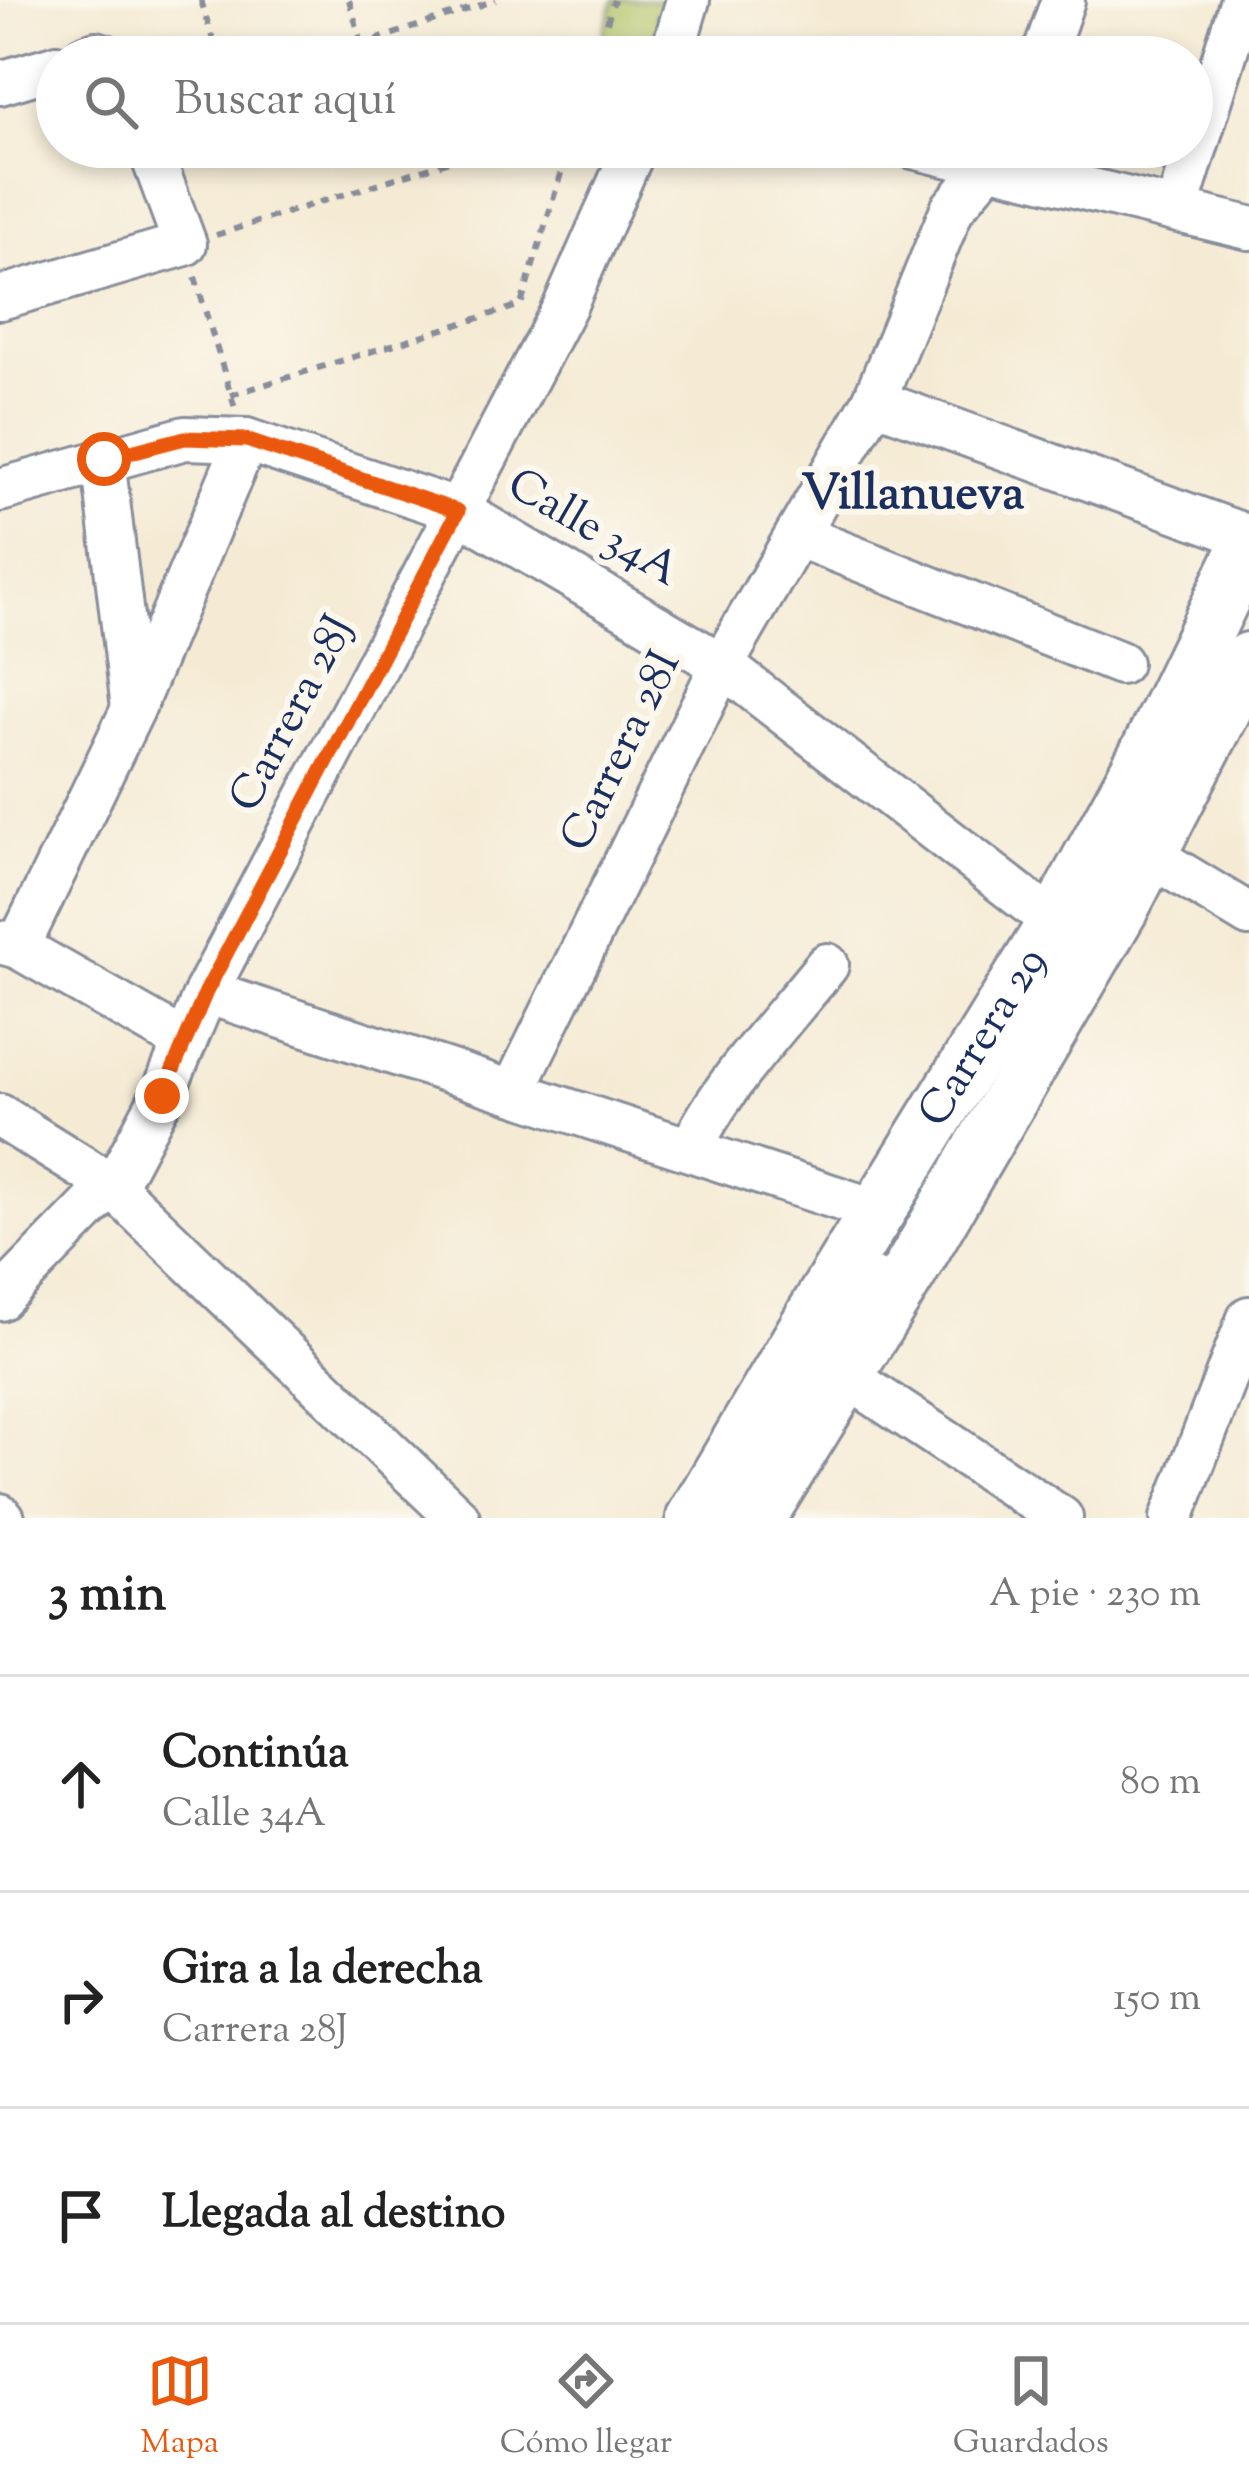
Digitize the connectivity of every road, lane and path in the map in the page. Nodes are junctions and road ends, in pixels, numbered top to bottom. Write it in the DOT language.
graph roads {
  1 [pos="201,0"];
  2 [pos="349,0"];
  3 [pos="496,0"];
  4 [pos="614,0"];
  5 [pos="688,0"];
  6 [pos="1063,0"];
  7 [pos="1242,0"];
  8 [pos="487,2"];
  9 [pos="212,36"];
  10 [pos="360,36"];
  11 [pos="386,36"];
  12 [pos="603,36"];
  13 [pos="677,36"];
  14 [pos="1050,36"];
  15 [pos="36,72"];
  16 [pos="0,83"];
  17 [pos="1213,91"];
  18 [pos="157,168"];
  19 [pos="427,168"];
  20 [pos="562,168"];
  21 [pos="626,168"];
  22 [pos="986,168"];
  23 [pos="1036,168"];
  24 [pos="1188,168"];
  25 [pos="1175,210"];
  26 [pos="1249,228"];
  27 [pos="185,244"];
  28 [pos="0,298"];
  29 [pos="231,395"];
  30 [pos="874,401"];
  31 [pos="246,440"];
  32 [pos="104,459"];
  33 [pos="0,490"];
  34 [pos="458,511"];
  35 [pos="797,535"];
  36 [pos="1249,540"];
  37 [pos="1249,596"];
  38 [pos="1249,660"];
  39 [pos="1120,663"];
  40 [pos="722,665"];
  41 [pos="133,709"];
  42 [pos="1150,855"];
  43 [pos="1249,915"];
  44 [pos="1055,923"];
  45 [pos="9,944"];
  46 [pos="827,965"];
  47 [pos="206,992"];
  48 [pos="185,1042"];
  49 [pos="513,1092"];
  50 [pos="0,1116"];
  51 [pos="691,1150"];
  52 [pos="111,1185"];
  53 [pos="880,1212"];
  54 [pos="0,1299"];
  55 [pos="1249,1318"];
  56 [pos="845,1375"];
  57 [pos="458,1518"];
  58 [pos="694,1518"];
  59 [pos="725,1518"];
  60 [pos="758,1518"];
  61 [pos="1061,1518"];
  62 [pos="1172,1518"];
  1 -- 9 [label="path"];
  2 -- 10 [label="path"];
  3 -- 8 [label="path"];
  4 -- 12 [label="path"];
  5 -- 13 [label="street"];
  6 -- 14 [label="street"];
  7 -- 17 [label="street"];
  8 -- 11 [label="path"];
  15 -- 16 [label="street"];
  18 -- 27 [label="street"];
  19 -- 27 [label="path"];
  20 -- 29 [label="path"];
  21 -- 34 [label="street, Carrera 28J"];
  22 -- 30 [label="street, Carrera 28I"];
  23 -- 25 [label="street"];
  24 -- 25 [label="street"];
  25 -- 26 [label="street"];
  27 -- 28 [label="street"];
  27 -- 29 [label="path"];
  29 -- 31 [label="path"];
  30 -- 35 [label="street, Carrera 28I"];
  30 -- 36 [label="street"];
  31 -- 32 [label="street, Calle 34A"];
  31 -- 34 [label="street, Calle 34A"];
  31 -- 41 [label="street"];
  32 -- 33 [label="street, Calle 34A"];
  32 -- 41 [label="street"];
  34 -- 40 [label="street, Calle 34A"];
  34 -- 47 [label="street, Carrera 28J"];
  35 -- 39 [label="street"];
  35 -- 40 [label="street, Carrera 28I"];
  36 -- 44 [label="main road, Carrera 29"];
  37 -- 59 [label="street"];
  38 -- 42 [label="main road, Carrera 29"];
  40 -- 44 [label="street, Calle 34A"];
  40 -- 49 [label="street, Carrera 28I"];
  41 -- 45 [label="street"];
  42 -- 43 [label="street"];
  42 -- 56 [label="main road, Carrera 29"];
  44 -- 53 [label="main road, Carrera 29"];
  45 -- 48 [label="street"];
  46 -- 51 [label="street"];
  47 -- 48 [label="street, Carrera 28J"];
  47 -- 49 [label="street"];
  48 -- 52 [label="street, Carrera 28J"];
  49 -- 51 [label="street"];
  50 -- 52 [label="street"];
  51 -- 53 [label="street"];
  52 -- 54 [label="street, Carrera 28J"];
  52 -- 57 [label="street"];
  53 -- 58 [label="main road, Carrera 29"];
  55 -- 62 [label="street"];
  56 -- 60 [label="main road, Carrera 29"];
  56 -- 61 [label="street"];
}
